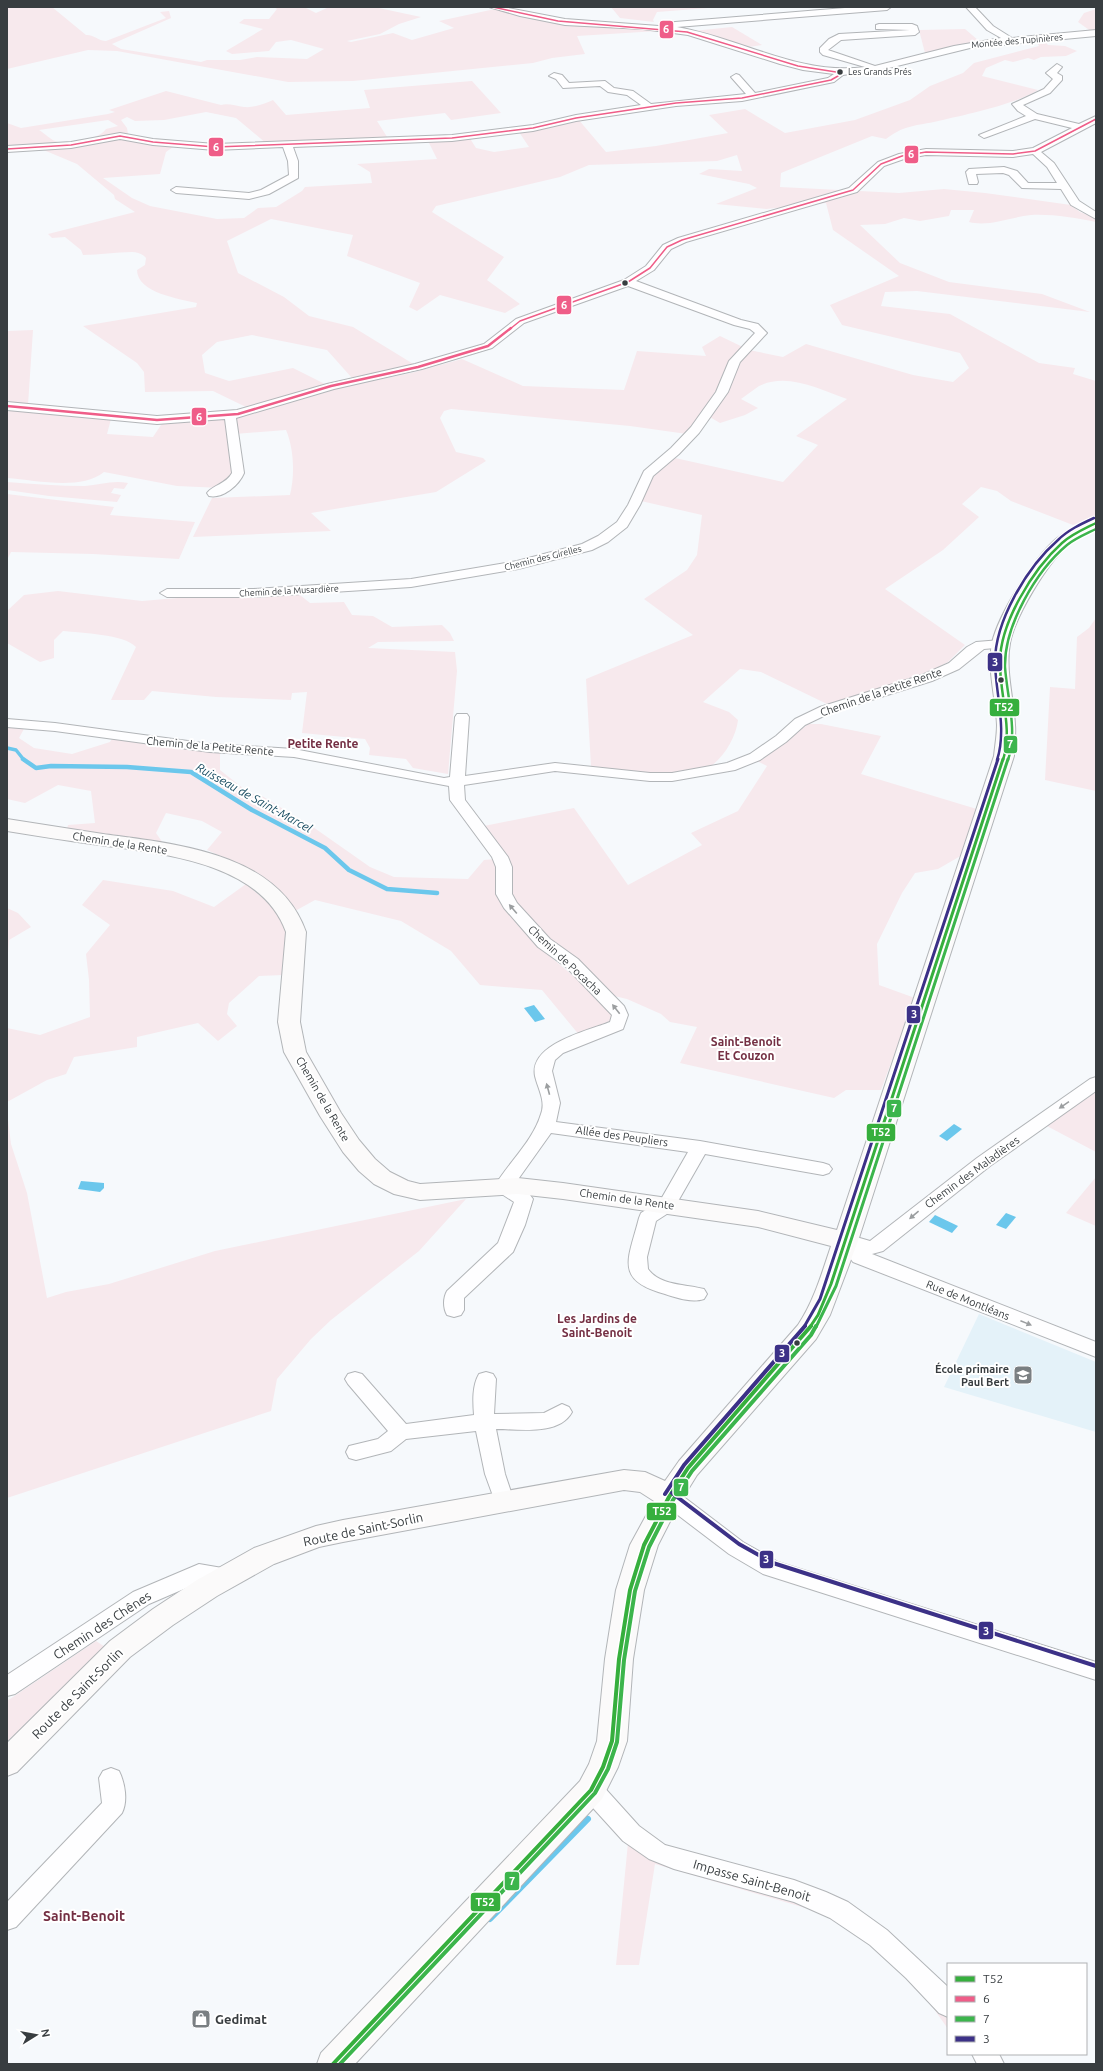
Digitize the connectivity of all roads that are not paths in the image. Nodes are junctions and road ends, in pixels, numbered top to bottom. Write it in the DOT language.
graph roads {
  1 [pos="493,7"];
  2 [pos="887,7"];
  3 [pos="970,7"];
  4 [pos="619,24"];
  5 [pos="879,27"];
  6 [pos="1096,33"];
  7 [pos="1011,41"];
  8 [pos="875,67"];
  9 [pos="1057,67"];
  10 [pos="840,72"];
  11 [pos="554,76"];
  12 [pos="736,77"];
  13 [pos="752,96"];
  14 [pos="650,108"];
  15 [pos="1034,116"];
  16 [pos="1096,119"];
  17 [pos="1080,127"];
  18 [pos="984,135"];
  19 [pos="288,145"];
  20 [pos="7,149"];
  21 [pos="1035,152"];
  22 [pos="973,182"];
  23 [pos="1064,186"];
  24 [pos="176,190"];
  25 [pos="1096,216"];
  26 [pos="628,282"];
  27 [pos="7,406"];
  28 [pos="230,415"];
  29 [pos="213,493"];
  30 [pos="1096,523"];
  31 [pos="411,583"];
  32 [pos="167,592"];
  33 [pos="1001,644"];
  34 [pos="462,717"];
  35 [pos="7,723"];
  36 [pos="458,782"];
  37 [pos="7,825"];
  38 [pos="1096,1084"];
  39 [pos="544,1126"];
  40 [pos="700,1147"];
  41 [pos="823,1169"];
  42 [pos="503,1187"];
  43 [pos="667,1205"];
  44 [pos="846,1241"];
  45 [pos="697,1294"];
  46 [pos="454,1310"];
  47 [pos="1096,1350"];
  48 [pos="355,1379"];
  49 [pos="486,1379"];
  50 [pos="562,1412"];
  51 [pos="484,1422"];
  52 [pos="401,1432"];
  53 [pos="356,1452"];
  54 [pos="668,1497"];
  55 [pos="504,1501"];
  56 [pos="226,1576"];
  57 [pos="1096,1671"];
  58 [pos="7,1687"];
  59 [pos="7,1763"];
  60 [pos="111,1778"];
  61 [pos="591,1790"];
  62 [pos="7,1919"];
  63 [pos="947,2004"];
  64 [pos="986,2055"];
  65 [pos="333,2064"];
  66 [pos="992,2064"];
  1 -- 4 [label="street, Montée des Tupinières"];
  2 -- 4 [label="street"];
  3 -- 7 [label="street"];
  4 -- 10 [label="street, Montée des Tupinières"];
  5 -- 8 [label="street"];
  6 -- 7 [label="street, Montée des Tupinières"];
  7 -- 8 [label="street, Montée des Tupinières"];
  8 -- 10 [label="street, Montée des Tupinières"];
  9 -- 15 [label="street"];
  10 -- 13 [label="street"];
  11 -- 14 [label="street"];
  12 -- 13 [label="street"];
  13 -- 14 [label="street"];
  14 -- 19 [label="street"];
  15 -- 17 [label="street"];
  15 -- 18 [label="street"];
  16 -- 17 [label="street"];
  17 -- 21 [label="street"];
  19 -- 20 [label="street"];
  19 -- 24 [label="street"];
  21 -- 23 [label="street"];
  21 -- 26 [label="street"];
  22 -- 23 [label="street"];
  23 -- 25 [label="street"];
  26 -- 28 [label="street"];
  26 -- 31 [label="street, Chemin des Girelles"];
  27 -- 28 [label="street"];
  28 -- 29 [label="street"];
  30 -- 33 [label="main road"];
  31 -- 32 [label="street, Chemin de la Musardière"];
  33 -- 36 [label="street, Chemin de la Petite Rente"];
  33 -- 44 [label="main road"];
  34 -- 36 [label="street"];
  35 -- 36 [label="street, Chemin de la Petite Rente"];
  39 -- 36 [label="street, Chemin de Pocacha, one-way"];
  37 -- 42 [label="main road, Chemin de la Rente"];
  38 -- 44 [label="street, Chemin des Maladières, one-way"];
  39 -- 40 [label="street, Allée des Peupliers"];
  39 -- 42 [label="street, Chemin de Pocacha"];
  40 -- 41 [label="street, Allée des Peupliers"];
  40 -- 43 [label="street"];
  42 -- 43 [label="main road, Chemin de la Rente"];
  42 -- 46 [label="street"];
  43 -- 44 [label="main road, Chemin de la Rente"];
  43 -- 45 [label="street"];
  44 -- 47 [label="street, Rue de Montléans, one-way"];
  44 -- 54 [label="main road"];
  48 -- 52 [label="street"];
  49 -- 51 [label="street"];
  50 -- 51 [label="street"];
  51 -- 52 [label="street"];
  51 -- 55 [label="street"];
  52 -- 53 [label="street"];
  54 -- 55 [label="main road, Route de Saint-Sorlin"];
  54 -- 57 [label="street"];
  54 -- 61 [label="main road"];
  55 -- 56 [label="main road, Route de Saint-Sorlin"];
  56 -- 58 [label="street, Chemin des Chênes"];
  56 -- 59 [label="main road, Route de Saint-Sorlin"];
  60 -- 62 [label="street"];
  61 -- 63 [label="street, Impasse Saint-Benoit"];
  61 -- 65 [label="main road"];
  64 -- 66 [label="street"];
}
